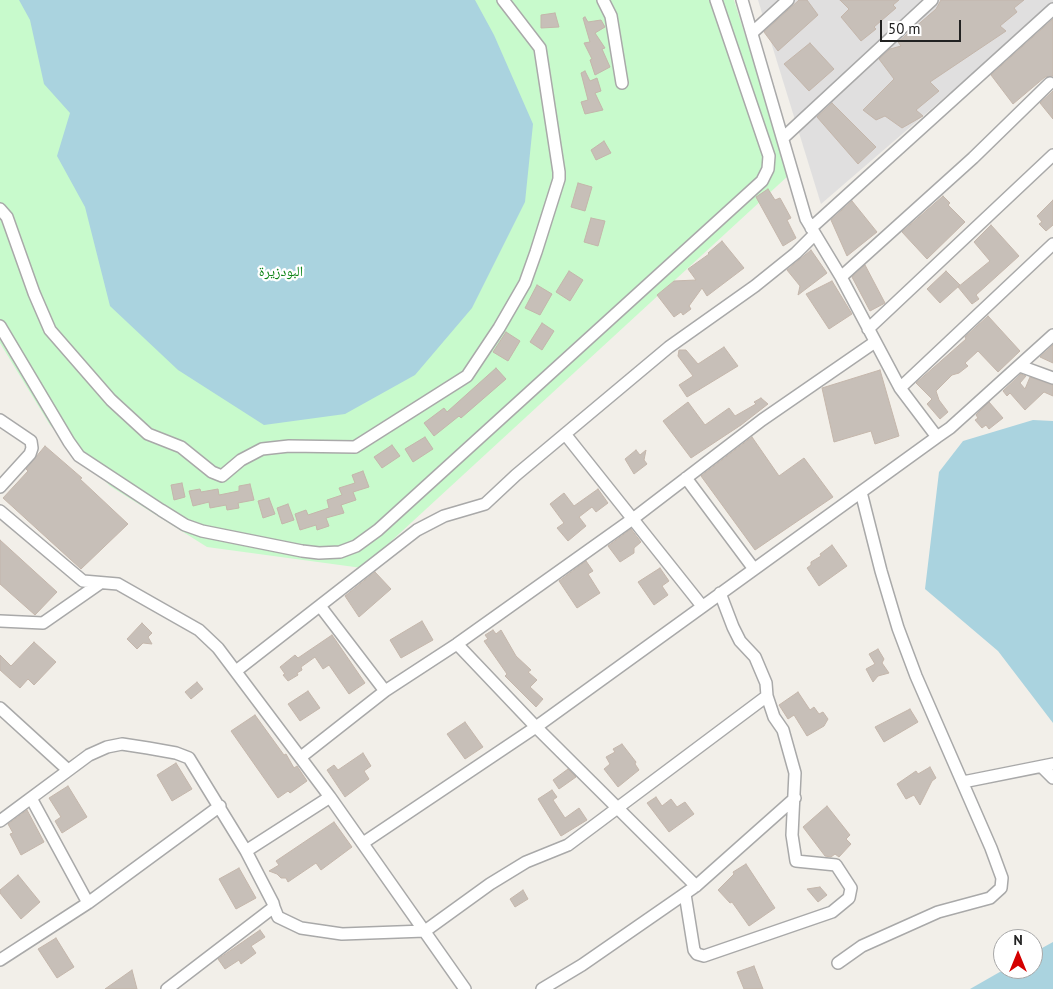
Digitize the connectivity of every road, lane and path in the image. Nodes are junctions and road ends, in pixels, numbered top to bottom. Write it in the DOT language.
graph roads {
  1 [pos="503,0"];
  2 [pos="603,0"];
  3 [pos="716,0"];
  4 [pos="742,0"];
  5 [pos="788,0"];
  6 [pos="932,0"];
  7 [pos="1053,8"];
  8 [pos="753,32"];
  9 [pos="622,83"];
  10 [pos="1050,83"];
  11 [pos="783,138"];
  12 [pos="1053,155"];
  13 [pos="0,209"];
  14 [pos="813,231"];
  15 [pos="1053,244"];
  16 [pos="841,276"];
  17 [pos="0,326"];
  18 [pos="868,329"];
  19 [pos="1053,335"];
  20 [pos="875,342"];
  21 [pos="1020,366"];
  22 [pos="1053,378"];
  23 [pos="900,388"];
  24 [pos="0,420"];
  25 [pos="565,434"];
  26 [pos="937,437"];
  27 [pos="686,478"];
  28 [pos="0,486"];
  29 [pos="860,492"];
  30 [pos="0,511"];
  31 [pos="634,518"];
  32 [pos="754,569"];
  33 [pos="99,584"];
  34 [pos="720,593"];
  35 [pos="320,606"];
  36 [pos="702,606"];
  37 [pos="0,621"];
  38 [pos="457,644"];
  39 [pos="236,671"];
  40 [pos="385,691"];
  41 [pos="767,696"];
  42 [pos="0,708"];
  43 [pos="536,727"];
  44 [pos="301,757"];
  45 [pos="1048,766"];
  46 [pos="68,770"];
  47 [pos="1053,778"];
  48 [pos="963,782"];
  49 [pos="31,798"];
  50 [pos="330,798"];
  51 [pos="795,798"];
  52 [pos="220,806"];
  53 [pos="616,807"];
  54 [pos="0,821"];
  55 [pos="363,843"];
  56 [pos="246,851"];
  57 [pos="696,886"];
  58 [pos="685,894"];
  59 [pos="88,902"];
  60 [pos="274,907"];
  61 [pos="425,931"];
  62 [pos="0,960"];
  63 [pos="838,963"];
  64 [pos="167,989"];
  65 [pos="465,989"];
  66 [pos="542,989"];
  1 -- 13 [label="street"];
  2 -- 9 [label="street"];
  3 -- 17 [label="street"];
  4 -- 8 [label="street"];
  5 -- 8 [label="street"];
  6 -- 11 [label="street"];
  7 -- 14 [label="street"];
  8 -- 11 [label="street"];
  10 -- 16 [label="street"];
  11 -- 14 [label="street"];
  12 -- 18 [label="street"];
  14 -- 16 [label="street"];
  14 -- 25 [label="street"];
  15 -- 23 [label="street"];
  16 -- 18 [label="street"];
  18 -- 20 [label="street"];
  19 -- 21 [label="street"];
  20 -- 23 [label="street"];
  20 -- 27 [label="street"];
  21 -- 22 [label="street"];
  21 -- 26 [label="street"];
  23 -- 26 [label="street"];
  24 -- 28 [label="street"];
  25 -- 31 [label="street"];
  25 -- 35 [label="street"];
  26 -- 29 [label="street"];
  27 -- 31 [label="street"];
  27 -- 32 [label="street"];
  29 -- 32 [label="street"];
  29 -- 48 [label="street"];
  30 -- 33 [label="street"];
  31 -- 36 [label="street"];
  31 -- 38 [label="street"];
  32 -- 34 [label="street"];
  33 -- 37 [label="street"];
  33 -- 39 [label="street"];
  34 -- 36 [label="street"];
  34 -- 41 [label="street"];
  35 -- 39 [label="street"];
  35 -- 40 [label="street"];
  36 -- 43 [label="street"];
  38 -- 40 [label="street"];
  38 -- 43 [label="street"];
  39 -- 44 [label="street"];
  40 -- 44 [label="street"];
  41 -- 51 [label="street"];
  41 -- 53 [label="street"];
  42 -- 46 [label="street"];
  43 -- 53 [label="street"];
  43 -- 55 [label="street"];
  44 -- 50 [label="street"];
  45 -- 47 [label="street"];
  45 -- 48 [label="street"];
  46 -- 49 [label="street"];
  46 -- 52 [label="street"];
  48 -- 63 [label="street"];
  49 -- 54 [label="street"];
  49 -- 59 [label="street"];
  50 -- 55 [label="street"];
  50 -- 56 [label="street"];
  51 -- 57 [label="street"];
  51 -- 58 [label="street"];
  52 -- 56 [label="street"];
  52 -- 59 [label="street"];
  53 -- 57 [label="street"];
  53 -- 61 [label="street"];
  55 -- 61 [label="street"];
  56 -- 60 [label="street"];
  57 -- 58 [label="street"];
  58 -- 66 [label="street"];
  59 -- 62 [label="street"];
  60 -- 61 [label="street"];
  60 -- 64 [label="street"];
  61 -- 65 [label="street"];
}
